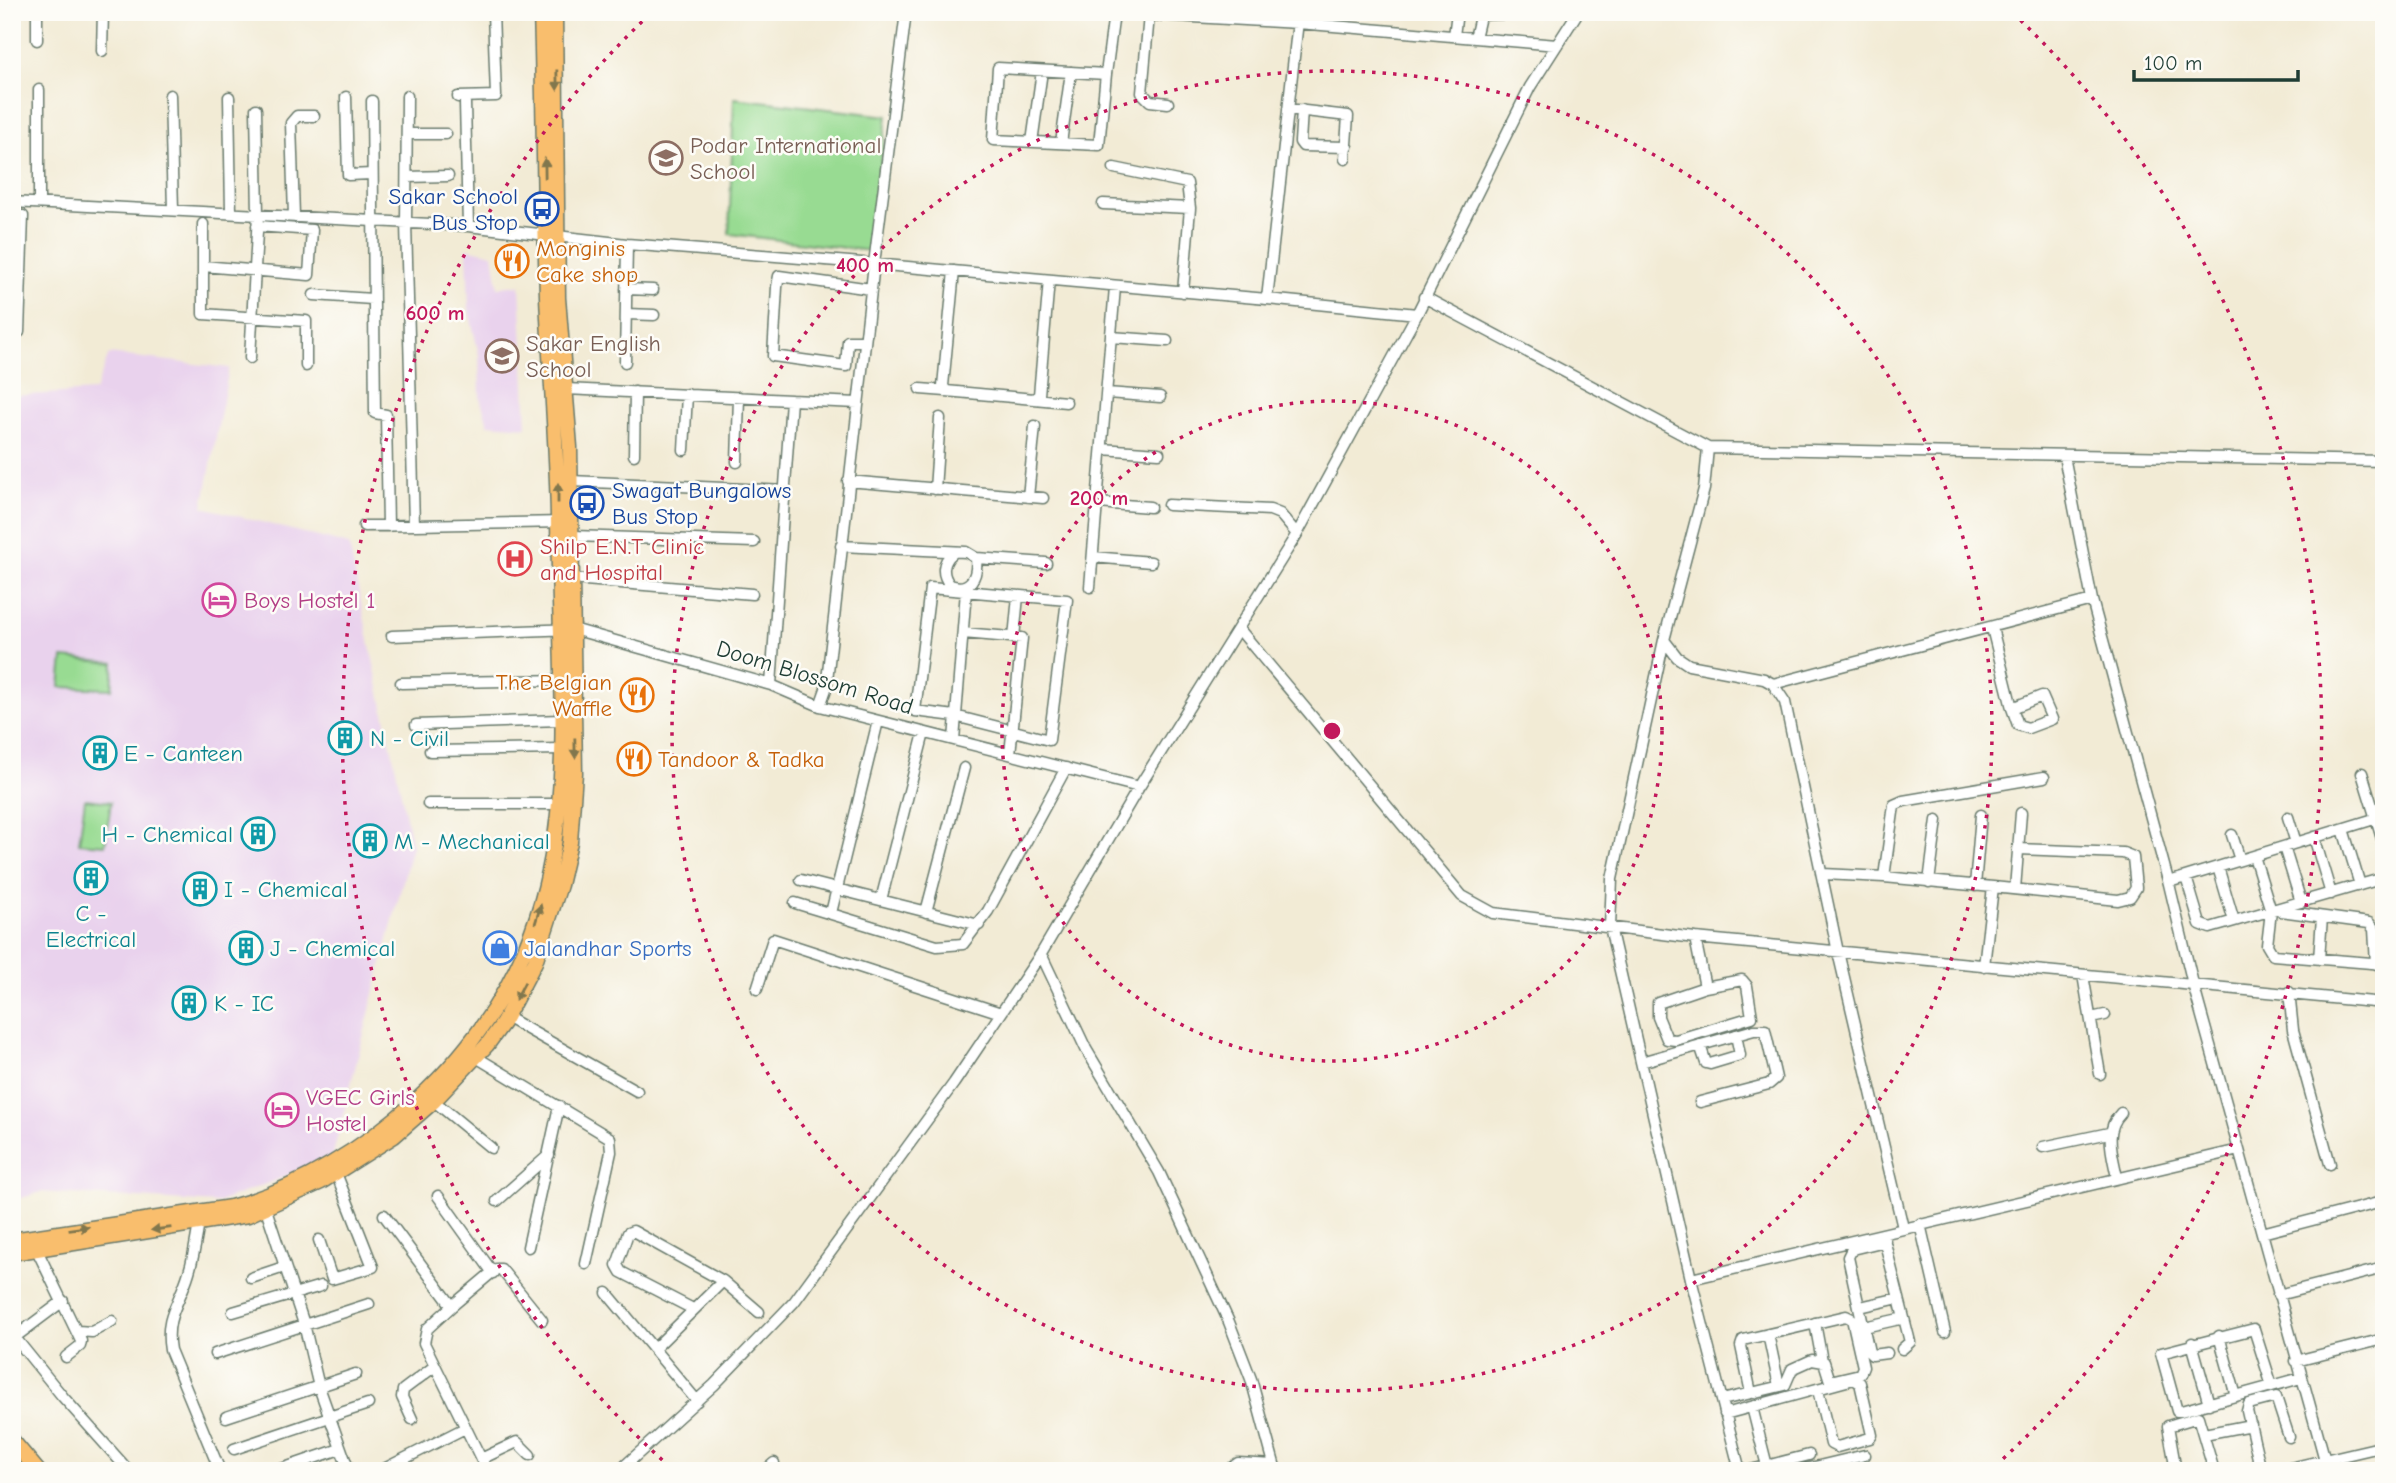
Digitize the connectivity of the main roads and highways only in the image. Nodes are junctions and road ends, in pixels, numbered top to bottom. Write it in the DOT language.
graph roads {
  1 [pos="541,12"];
  2 [pos="555,12"];
  3 [pos="553,236"];
  4 [pos="560,389"];
  5 [pos="567,527"];
  6 [pos="567,630"];
  7 [pos="564,811"];
  8 [pos="500,1019"];
  9 [pos="364,1150"];
  10 [pos="246,1209"];
  11 [pos="12,1240"];
  12 [pos="12,1254"];
  13 [pos="12,1440"];
  14 [pos="38,1471"];
  3 -- 1 [label="main road, one-way"];
  2 -- 3 [label="main road, one-way"];
  3 -- 4 [label="main road"];
  5 -- 4 [label="main road, one-way"];
  4 -- 5 [label="main road"];
  5 -- 6 [label="main road"];
  5 -- 6 [label="main road"];
  6 -- 7 [label="main road, one-way"];
  6 -- 7 [label="main road"];
  7 -- 8 [label="main road"];
  8 -- 9 [label="main road"];
  8 -- 9 [label="main road"];
  9 -- 10 [label="main road"];
  9 -- 10 [label="main road"];
  11 -- 10 [label="main road, one-way"];
  10 -- 12 [label="main road, one-way"];
  13 -- 14 [label="main road"];
}
